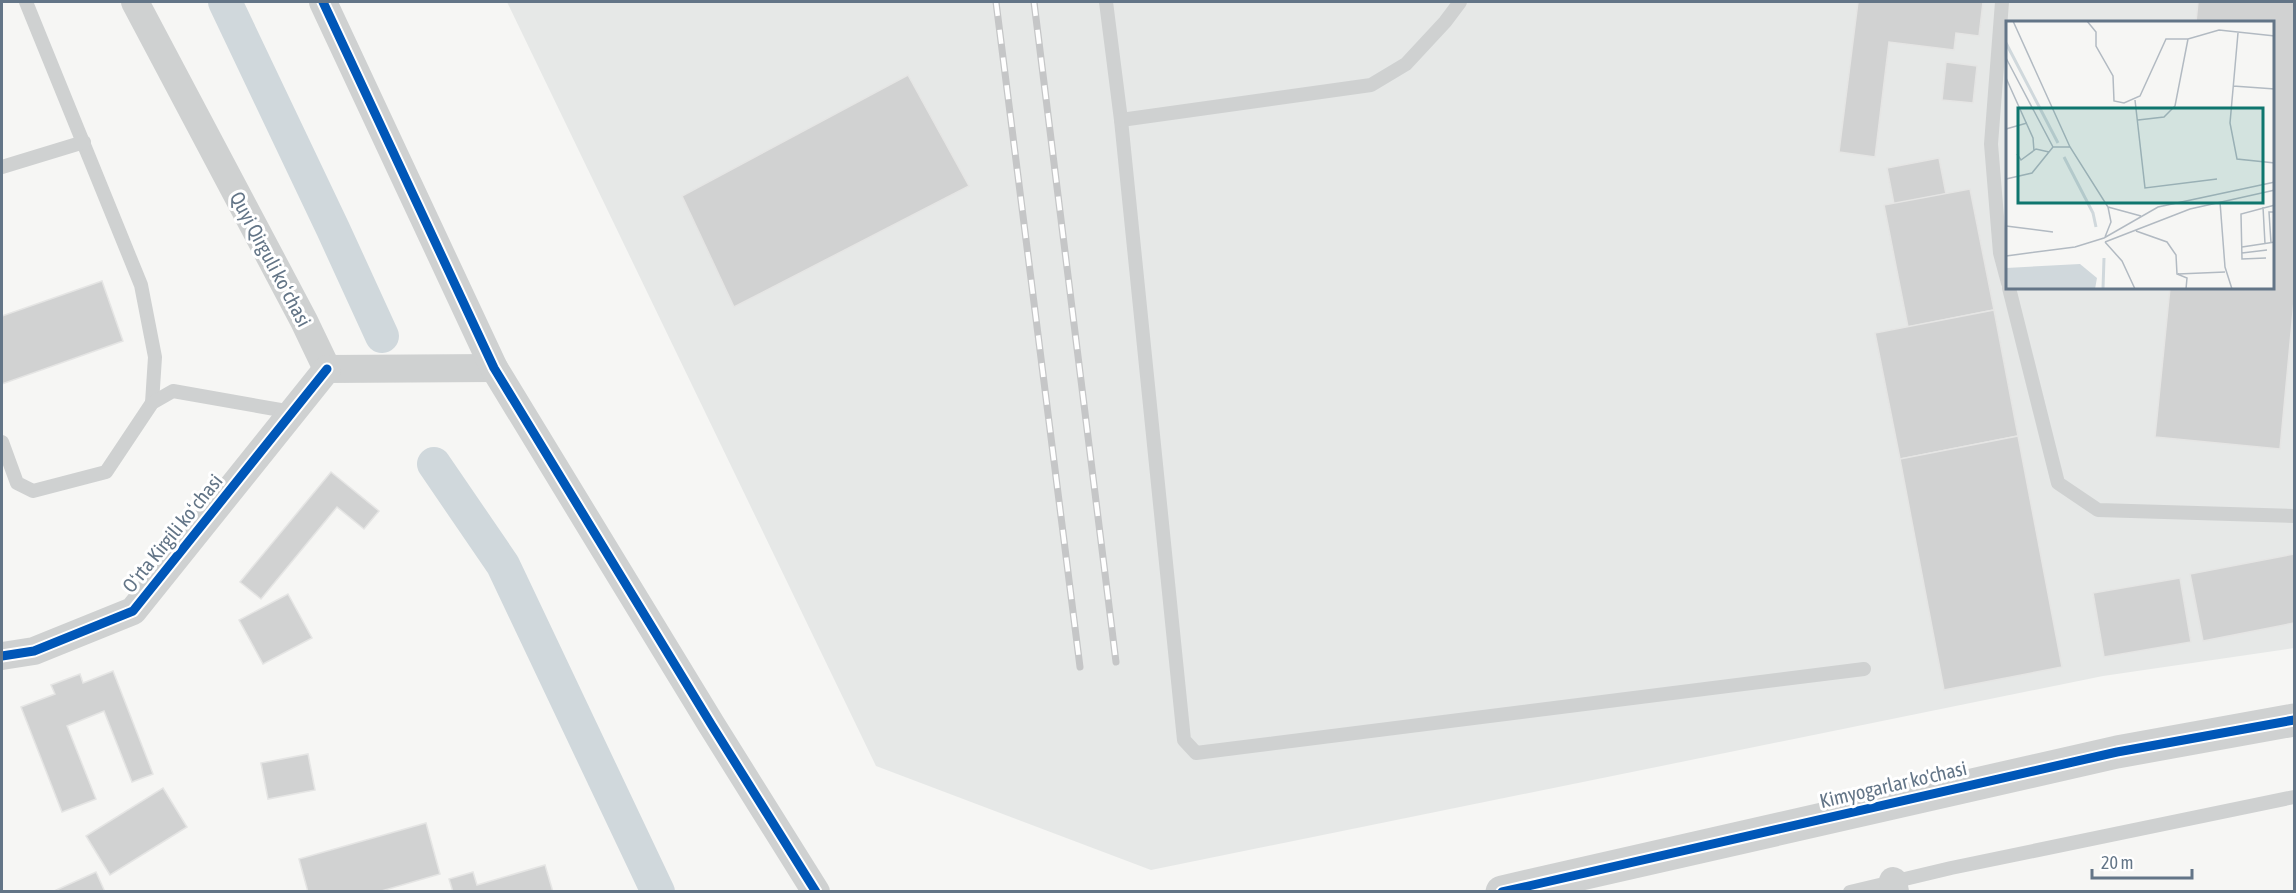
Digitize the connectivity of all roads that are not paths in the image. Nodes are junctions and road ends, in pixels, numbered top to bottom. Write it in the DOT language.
graph roads {
  1 [pos="26,2"];
  2 [pos="135,2"];
  3 [pos="323,2"];
  4 [pos="1106,2"];
  5 [pos="1460,2"];
  6 [pos="2002,2"];
  7 [pos="1121,120"];
  8 [pos="84,142"];
  9 [pos="2,167"];
  10 [pos="2006,276"];
  11 [pos="2010,290"];
  12 [pos="494,368"];
  13 [pos="327,369"];
  14 [pos="152,403"];
  15 [pos="292,412"];
  16 [pos="2,442"];
  17 [pos="2295,516"];
  18 [pos="2,656"];
  19 [pos="1864,669"];
  20 [pos="2295,720"];
  21 [pos="2295,797"];
  22 [pos="1894,886"];
  23 [pos="816,891"];
  24 [pos="1502,891"];
  25 [pos="1850,891"];
  1 -- 8 [label="lane"];
  2 -- 13 [label="street, Quyi Qirguli koʻchasi"];
  3 -- 12 [label="street"];
  4 -- 7 [label="lane"];
  5 -- 7 [label="lane"];
  6 -- 10 [label="lane"];
  7 -- 19 [label="lane"];
  8 -- 9 [label="lane"];
  8 -- 14 [label="lane"];
  11 -- 17 [label="lane"];
  12 -- 13 [label="street"];
  12 -- 23 [label="street"];
  13 -- 15 [label="street, Oʻrta Kirgili koʻchasi"];
  14 -- 15 [label="lane"];
  14 -- 16 [label="lane"];
  15 -- 18 [label="street, Oʻrta Kirgili koʻchasi"];
  20 -- 24 [label="street, Kimyogarlar ko'chasi"];
  21 -- 22 [label="lane"];
  22 -- 25 [label="lane"];
}
